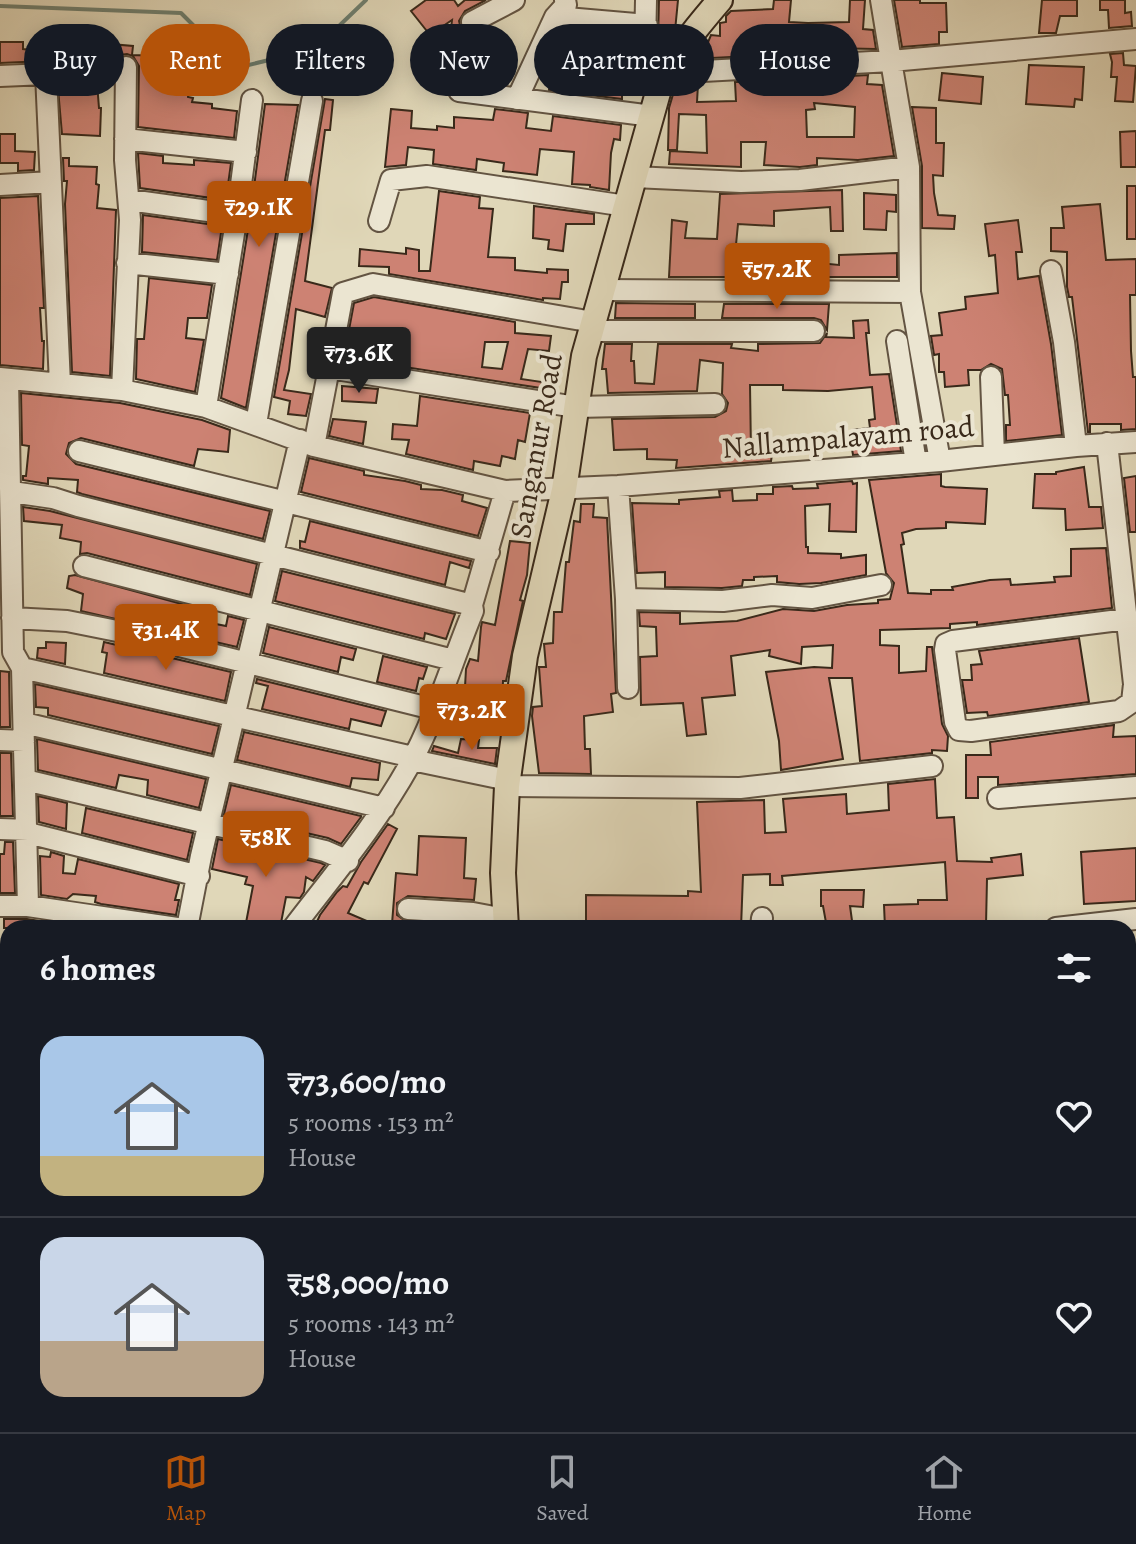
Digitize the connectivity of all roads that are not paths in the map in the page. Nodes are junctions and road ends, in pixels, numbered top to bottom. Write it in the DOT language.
graph roads {
  1 [pos="514,0"];
  2 [pos="646,0"];
  3 [pos="720,0"];
  4 [pos="881,0"];
  5 [pos="560,9"];
  6 [pos="472,22"];
  7 [pos="642,24"];
  8 [pos="647,24"];
  9 [pos="700,24"];
  10 [pos="1136,39"];
  11 [pos="891,61"];
  12 [pos="714,63"];
  13 [pos="126,67"];
  14 [pos="0,76"];
  15 [pos="495,96"];
  16 [pos="660,96"];
  17 [pos="517,99"];
  18 [pos="252,100"];
  19 [pos="312,101"];
  20 [pos="652,116"];
  21 [pos="125,139"];
  22 [pos="246,152"];
  23 [pos="909,167"];
  24 [pos="634,177"];
  25 [pos="51,182"];
  26 [pos="0,185"];
  27 [pos="129,200"];
  28 [pos="626,206"];
  29 [pos="237,215"];
  30 [pos="379,221"];
  31 [pos="127,263"];
  32 [pos="1051,271"];
  33 [pos="228,274"];
  34 [pos="602,290"];
  35 [pos="910,292"];
  36 [pos="592,326"];
  37 [pos="814,331"];
  38 [pos="897,341"];
  39 [pos="329,368"];
  40 [pos="991,377"];
  41 [pos="4,378"];
  42 [pos="60,384"];
  43 [pos="122,390"];
  44 [pos="715,404"];
  45 [pos="206,407"];
  46 [pos="576,407"];
  47 [pos="256,424"];
  48 [pos="1136,442"];
  49 [pos="307,443"];
  50 [pos="1107,443"];
  51 [pos="1076,446"];
  52 [pos="79,451"];
  53 [pos="994,455"];
  54 [pos="940,461"];
  55 [pos="916,463"];
  56 [pos="618,486"];
  57 [pos="564,490"];
  58 [pos="505,491"];
  59 [pos="12,492"];
  60 [pos="285,501"];
  61 [pos="489,552"];
  62 [pos="272,553"];
  63 [pos="84,566"];
  64 [pos="881,585"];
  65 [pos="626,599"];
  66 [pos="472,605"];
  67 [pos="261,609"];
  68 [pos="12,618"];
  69 [pos="1127,619"];
  70 [pos="12,657"];
  71 [pos="453,660"];
  72 [pos="246,662"];
  73 [pos="628,688"];
  74 [pos="433,709"];
  75 [pos="236,715"];
  76 [pos="24,732"];
  77 [pos="0,740"];
  78 [pos="413,759"];
  79 [pos="932,766"];
  80 [pos="223,771"];
  81 [pos="25,780"];
  82 [pos="508,783"];
  83 [pos="1136,787"];
  84 [pos="998,798"];
  85 [pos="384,808"];
  86 [pos="209,825"];
  87 [pos="0,829"];
  88 [pos="28,831"];
  89 [pos="348,861"];
  90 [pos="199,876"];
  91 [pos="0,906"];
  92 [pos="28,906"];
  93 [pos="408,909"];
  94 [pos="69,919"];
  95 [pos="189,920"];
  96 [pos="300,920"];
  97 [pos="493,920"];
  98 [pos="505,920"];
  1 -- 6 [label="street"];
  2 -- 8 [label="street"];
  3 -- 9 [label="main road, Sanganur Road"];
  4 -- 11 [label="street"];
  5 -- 7 [label="street"];
  5 -- 17 [label="street"];
  10 -- 11 [label="street"];
  11 -- 12 [label="street"];
  11 -- 23 [label="street"];
  13 -- 21 [label="street"];
  14 -- 25 [label="street"];
  15 -- 17 [label="street"];
  16 -- 20 [label="main road, Sanganur Road"];
  17 -- 20 [label="street"];
  18 -- 22 [label="street"];
  19 -- 47 [label="street"];
  20 -- 24 [label="main road, Sanganur Road"];
  21 -- 22 [label="street"];
  21 -- 27 [label="street"];
  22 -- 29 [label="street"];
  23 -- 24 [label="street"];
  23 -- 35 [label="street"];
  24 -- 28 [label="main road, Sanganur Road"];
  25 -- 26 [label="street"];
  25 -- 42 [label="street"];
  27 -- 29 [label="street"];
  27 -- 31 [label="street"];
  28 -- 30 [label="street"];
  28 -- 34 [label="main road, Sanganur Road"];
  29 -- 33 [label="street"];
  31 -- 33 [label="street"];
  31 -- 43 [label="street"];
  32 -- 51 [label="street"];
  33 -- 45 [label="street"];
  34 -- 35 [label="street"];
  34 -- 36 [label="main road, Sanganur Road"];
  35 -- 54 [label="street"];
  36 -- 37 [label="street"];
  36 -- 39 [label="street"];
  36 -- 46 [label="main road, Sanganur Road"];
  38 -- 55 [label="street"];
  39 -- 46 [label="street"];
  39 -- 49 [label="street"];
  40 -- 53 [label="street"];
  41 -- 42 [label="street, Nallampalayam road"];
  41 -- 59 [label="street"];
  42 -- 43 [label="street, Nallampalayam road"];
  43 -- 45 [label="street, Nallampalayam road"];
  44 -- 46 [label="street"];
  45 -- 47 [label="street, Nallampalayam road"];
  46 -- 57 [label="main road, Sanganur Road"];
  47 -- 49 [label="street, Nallampalayam road"];
  48 -- 50 [label="street, Nallampalayam road"];
  49 -- 58 [label="street, Nallampalayam road"];
  49 -- 60 [label="street"];
  50 -- 51 [label="street, Nallampalayam road"];
  50 -- 69 [label="street"];
  51 -- 53 [label="street, Nallampalayam road"];
  52 -- 60 [label="street"];
  53 -- 54 [label="street, Nallampalayam road"];
  54 -- 55 [label="street, Nallampalayam road"];
  55 -- 56 [label="street, Nallampalayam road"];
  56 -- 57 [label="street, Nallampalayam road"];
  56 -- 65 [label="street"];
  57 -- 58 [label="street, Nallampalayam road"];
  57 -- 82 [label="main road, Sanganur Road"];
  58 -- 61 [label="street"];
  59 -- 62 [label="street"];
  59 -- 68 [label="street"];
  60 -- 61 [label="street"];
  60 -- 62 [label="street"];
  61 -- 66 [label="street"];
  62 -- 66 [label="street"];
  62 -- 67 [label="street"];
  63 -- 67 [label="street"];
  64 -- 65 [label="street"];
  65 -- 73 [label="street"];
  66 -- 71 [label="street"];
  67 -- 71 [label="street"];
  67 -- 72 [label="street"];
  68 -- 70 [label="street"];
  68 -- 72 [label="street"];
  69 -- 69 [label="street"];
  70 -- 75 [label="street"];
  70 -- 76 [label="street"];
  71 -- 74 [label="street"];
  72 -- 74 [label="street"];
  72 -- 75 [label="street"];
  74 -- 78 [label="street"];
  75 -- 78 [label="street"];
  75 -- 80 [label="street"];
  76 -- 77 [label="street"];
  76 -- 80 [label="street"];
  76 -- 81 [label="street"];
  78 -- 82 [label="street"];
  78 -- 85 [label="street"];
  79 -- 82 [label="street"];
  80 -- 85 [label="street"];
  80 -- 86 [label="street"];
  81 -- 86 [label="street"];
  81 -- 88 [label="street"];
  82 -- 98 [label="main road, Sanganur Road"];
  83 -- 84 [label="street"];
  85 -- 89 [label="street"];
  86 -- 89 [label="street"];
  86 -- 90 [label="street"];
  87 -- 88 [label="street"];
  88 -- 90 [label="street"];
  88 -- 92 [label="street"];
  89 -- 96 [label="street"];
  90 -- 95 [label="street"];
  91 -- 92 [label="street"];
  92 -- 94 [label="street"];
  93 -- 97 [label="street"];
}
